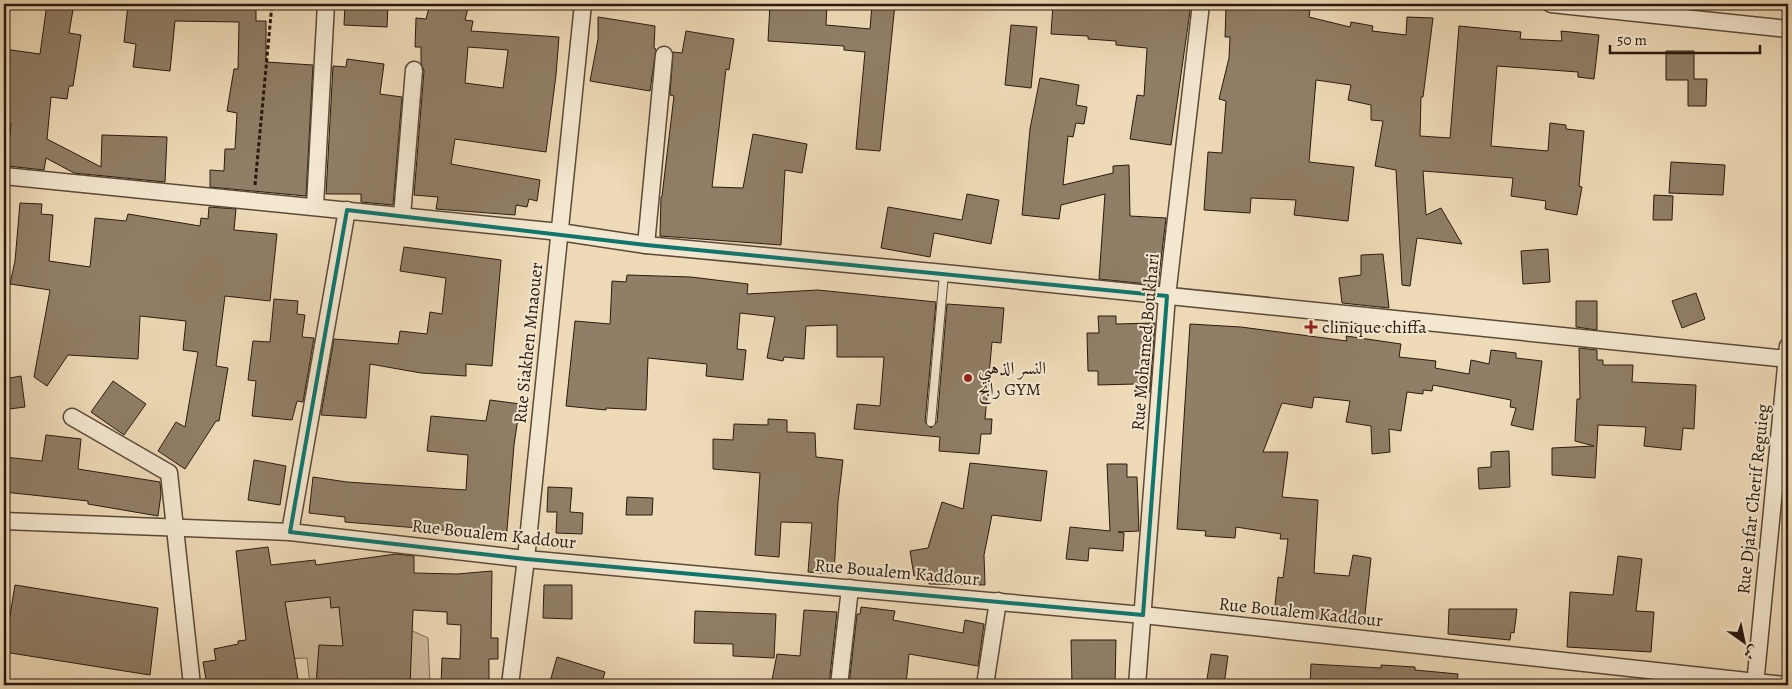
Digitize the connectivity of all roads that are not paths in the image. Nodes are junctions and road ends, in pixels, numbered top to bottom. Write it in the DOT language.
graph roads {
  1 [pos="326,4"];
  2 [pos="583,4"];
  3 [pos="1201,4"];
  4 [pos="1551,4"];
  5 [pos="1788,29"];
  6 [pos="664,55"];
  7 [pos="414,70"];
  8 [pos="4,176"];
  9 [pos="315,206"];
  10 [pos="347,210"];
  11 [pos="402,216"];
  12 [pos="560,232"];
  13 [pos="646,245"];
  14 [pos="944,273"];
  15 [pos="1167,296"];
  16 [pos="1788,355"];
  17 [pos="72,417"];
  18 [pos="931,422"];
  19 [pos="4,521"];
  20 [pos="176,526"];
  21 [pos="290,532"];
  22 [pos="526,559"];
  23 [pos="850,588"];
  24 [pos="998,601"];
  25 [pos="1143,615"];
  26 [pos="1755,683"];
  27 [pos="192,685"];
  28 [pos="510,685"];
  29 [pos="839,685"];
  30 [pos="985,685"];
  31 [pos="1137,685"];
  32 [pos="1785,685"];
  1 -- 9 [label="street"];
  2 -- 12 [label="street, Rue Siakhen Mnaouer"];
  3 -- 15 [label="street, Rue Mohamed Boukhari"];
  4 -- 5 [label="street"];
  6 -- 13 [label="street"];
  7 -- 11 [label="street"];
  8 -- 9 [label="street"];
  9 -- 10 [label="street"];
  10 -- 11 [label="street"];
  10 -- 21 [label="street"];
  11 -- 12 [label="street"];
  12 -- 13 [label="street"];
  12 -- 22 [label="street, Rue Siakhen Mnaouer"];
  13 -- 14 [label="street"];
  14 -- 15 [label="street"];
  14 -- 18 [label="lane"];
  15 -- 16 [label="street"];
  15 -- 25 [label="street, Rue Mohamed Boukhari"];
  16 -- 26 [label="street, Rue Djafar Cherif Reguieg"];
  17 -- 20 [label="street"];
  19 -- 20 [label="street, Rue Boualem Kaddour"];
  20 -- 21 [label="street, Rue Boualem Kaddour"];
  20 -- 27 [label="street"];
  21 -- 22 [label="street, Rue Boualem Kaddour"];
  22 -- 23 [label="street, Rue Boualem Kaddour"];
  22 -- 28 [label="street, Rue Siakhen Mnaouer"];
  23 -- 24 [label="street, Rue Boualem Kaddour"];
  23 -- 29 [label="street"];
  24 -- 25 [label="street, Rue Boualem Kaddour"];
  24 -- 30 [label="street"];
  25 -- 26 [label="street, Rue Boualem Kaddour"];
  25 -- 31 [label="street, Rue Mohamed Boukhari"];
  26 -- 32 [label="street, Rue Boualem Kaddour"];
}
